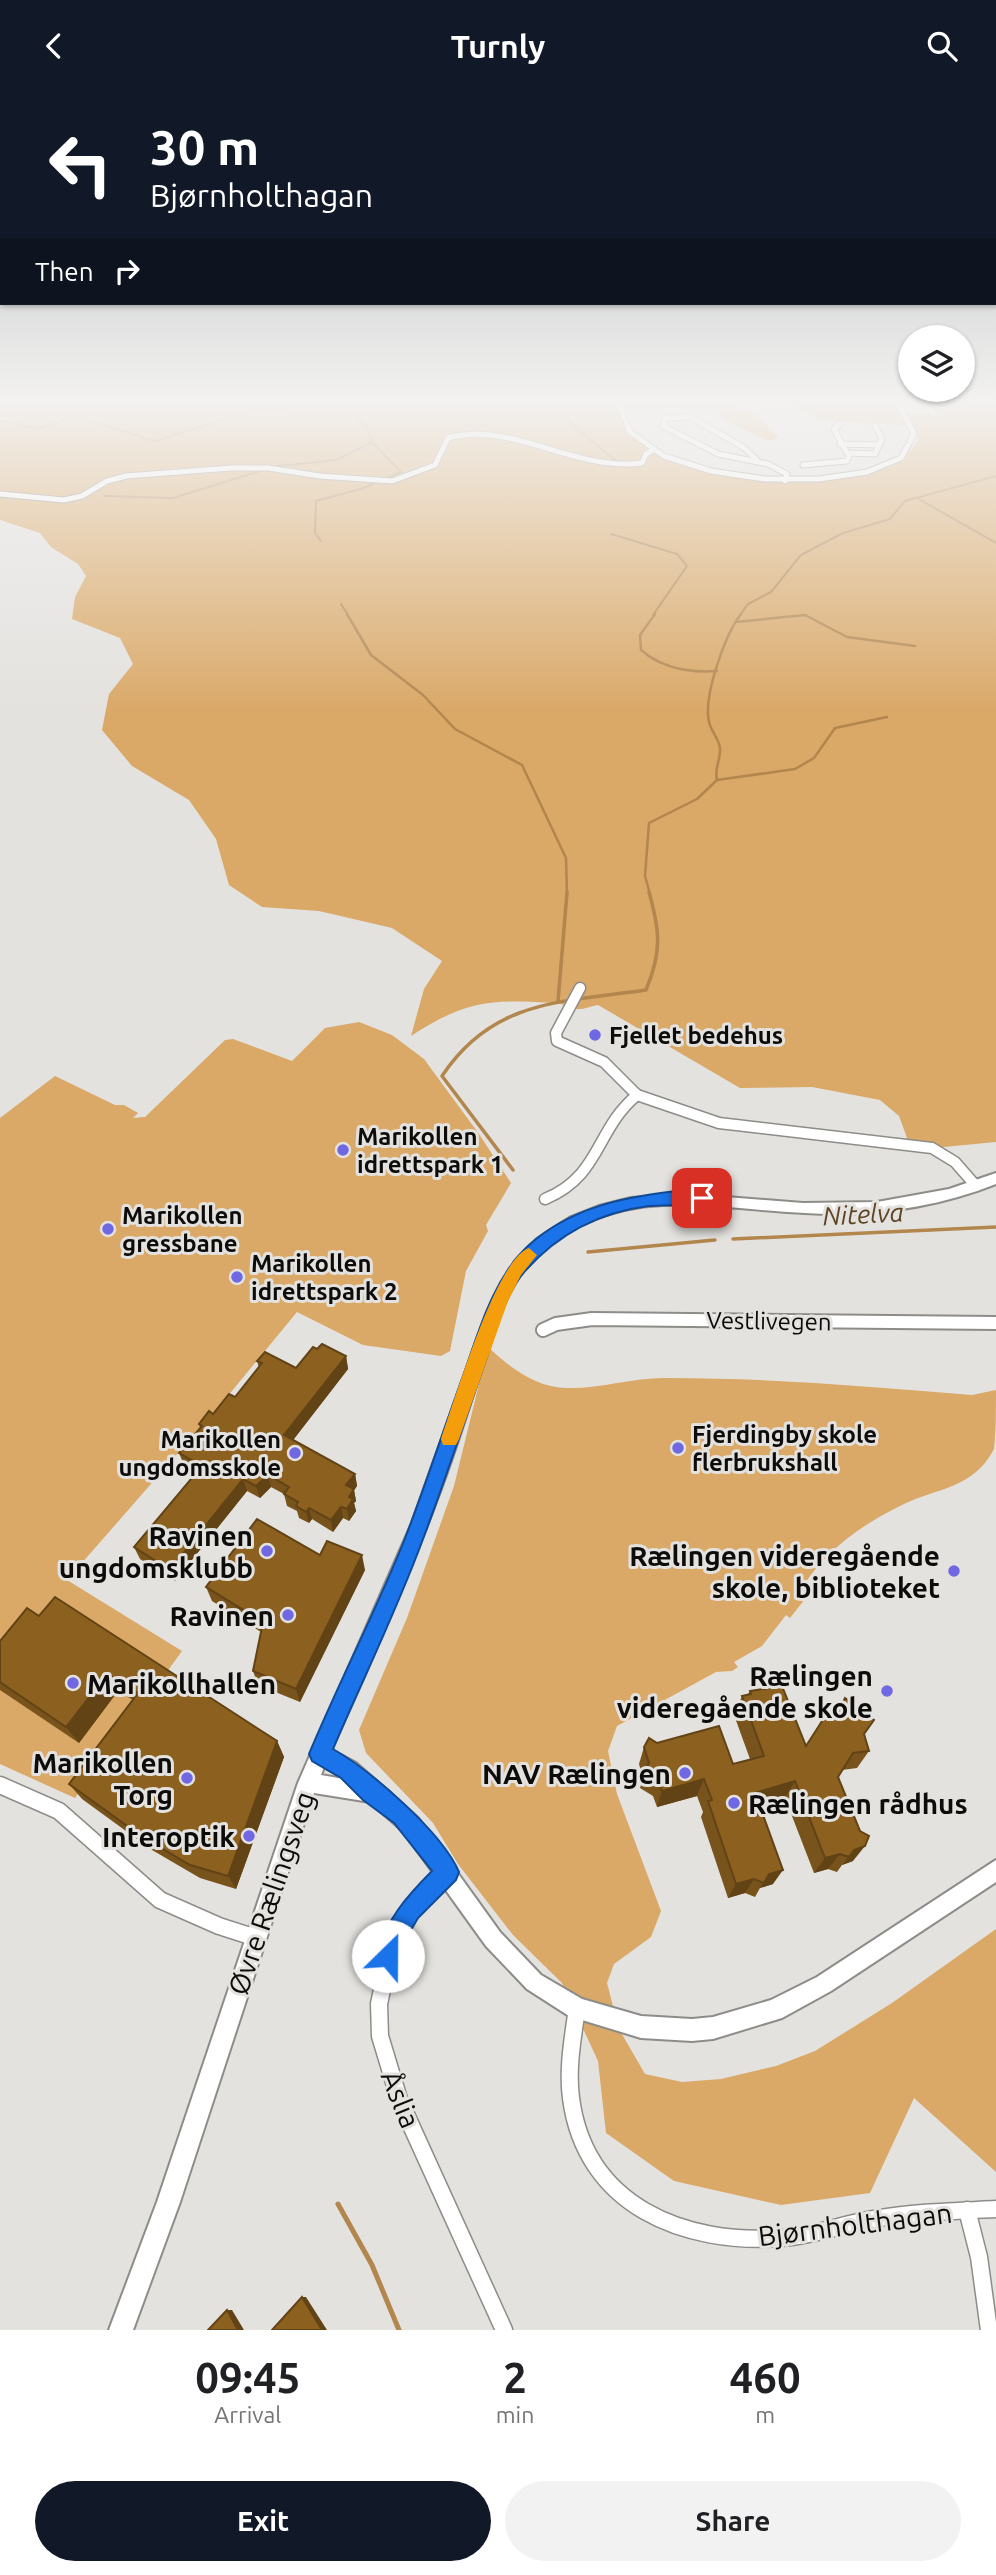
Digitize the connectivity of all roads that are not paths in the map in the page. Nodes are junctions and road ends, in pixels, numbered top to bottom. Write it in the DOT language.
graph roads {
  1 [pos="580,988"];
  2 [pos="637,1095"];
  3 [pos="996,1178"];
  4 [pos="976,1186"];
  5 [pos="545,1199"];
  6 [pos="996,1323"];
  7 [pos="544,1330"];
  8 [pos="320,1754"];
  9 [pos="308,1783"];
  10 [pos="0,1785"];
  11 [pos="371,1792"];
  12 [pos="996,1870"];
  13 [pos="447,1872"];
  14 [pos="256,1938"];
  15 [pos="577,2008"];
  16 [pos="996,2209"];
  17 [pos="967,2210"];
  18 [pos="121,2330"];
  19 [pos="504,2330"];
  20 [pos="989,2330"];
  1 -- 2 [label="street"];
  2 -- 4 [label="street"];
  2 -- 5 [label="street"];
  3 -- 4 [label="main road, Øvre Rælingsveg"];
  4 -- 8 [label="main road, Øvre Rælingsveg"];
  6 -- 7 [label="street, Vestlivegen"];
  8 -- 9 [label="main road, Øvre Rælingsveg"];
  8 -- 11 [label="main road"];
  9 -- 11 [label="main road"];
  9 -- 14 [label="main road, Øvre Rælingsveg"];
  10 -- 14 [label="street"];
  11 -- 13 [label="main road"];
  12 -- 15 [label="main road"];
  13 -- 15 [label="main road"];
  13 -- 19 [label="street, Åslia"];
  14 -- 18 [label="main road, Øvre Rælingsveg"];
  15 -- 17 [label="street, Bjørnholthagan"];
  16 -- 17 [label="street, Bjørnholthagan"];
  17 -- 20 [label="street, Bjørnholthagan"];
}
